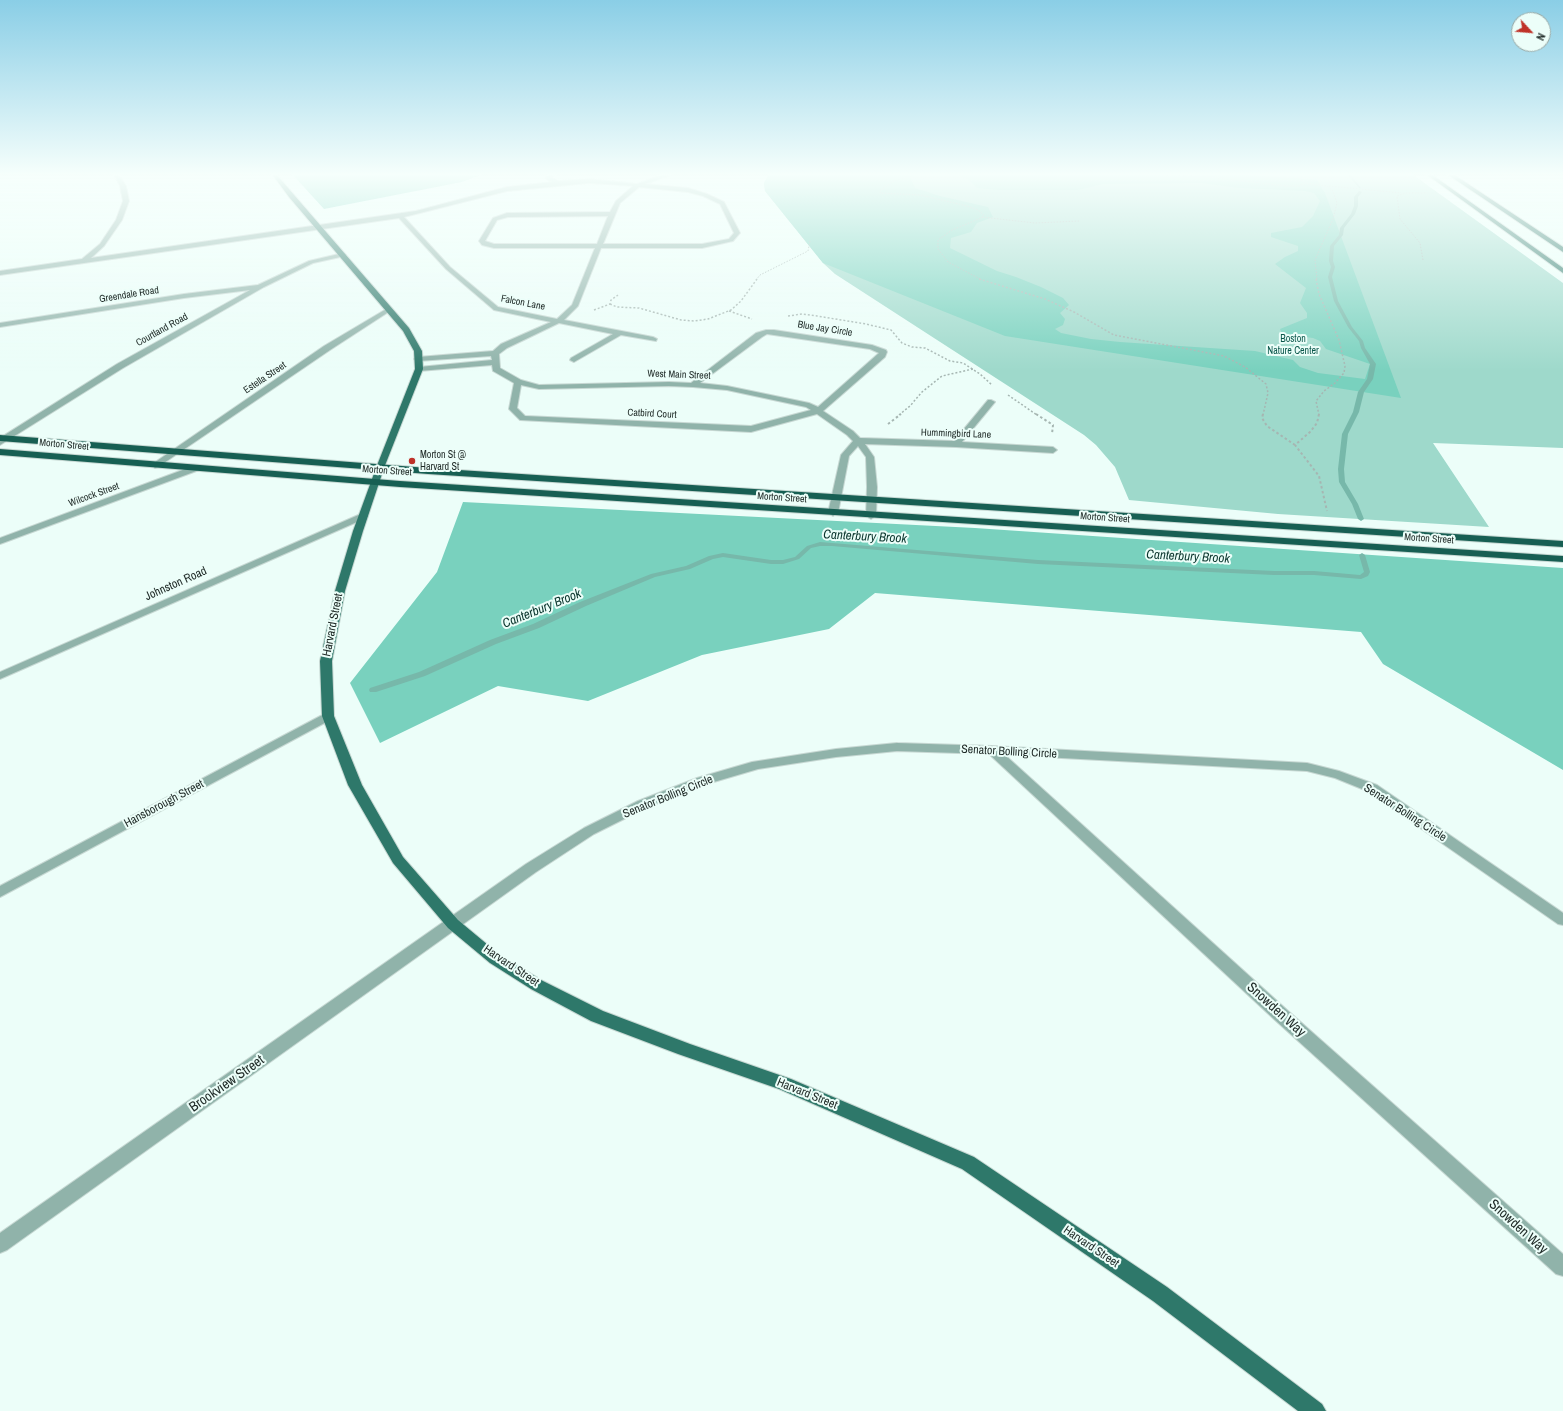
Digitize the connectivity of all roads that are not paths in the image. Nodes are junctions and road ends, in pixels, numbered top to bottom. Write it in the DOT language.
graph roads {
  1 [pos="106,240"];
  2 [pos="234,240"];
  3 [pos="329,240"];
  4 [pos="422,240"];
  5 [pos="483,240"];
  6 [pos="602,240"];
  7 [pos="730,240"];
  8 [pos="1519,240"];
  9 [pos="1548,240"];
  10 [pos="600,246"];
  11 [pos="1563,250"];
  12 [pos="343,255"];
  13 [pos="84,261"];
  14 [pos="1563,271"];
  15 [pos="0,273"];
  16 [pos="262,286"];
  17 [pos="388,310"];
  18 [pos="560,320"];
  19 [pos="0,325"];
  20 [pos="619,333"];
  21 [pos="653,339"];
  22 [pos="495,353"];
  23 [pos="418,359"];
  24 [pos="574,360"];
  25 [pos="495,362"];
  26 [pos="419,369"];
  27 [pos="518,382"];
  28 [pos="693,385"];
  29 [pos="991,402"];
  30 [pos="818,410"];
  31 [pos="2,440"];
  32 [pos="858,442"];
  33 [pos="956,444"];
  34 [pos="1053,450"];
  35 [pos="0,452"];
  36 [pos="173,452"];
  37 [pos="155,464"];
  38 [pos="196,468"];
  39 [pos="380,468"];
  40 [pos="375,482"];
  41 [pos="836,498"];
  42 [pos="871,500"];
  43 [pos="833,513"];
  44 [pos="363,516"];
  45 [pos="871,516"];
  46 [pos="0,541"];
  47 [pos="1563,544"];
  48 [pos="1563,559"];
  49 [pos="0,676"];
  50 [pos="328,716"];
  51 [pos="992,750"];
  52 [pos="0,892"];
  53 [pos="1563,920"];
  54 [pos="453,924"];
  55 [pos="0,1244"];
  56 [pos="1563,1267"];
  57 [pos="1315,1411"];
  1 -- 13 [label="street"];
  2 -- 13 [label="street"];
  3 -- 12 [label="main road, Harvard Street"];
  4 -- 18 [label="street, Falcon Lane"];
  5 -- 10 [label="street"];
  6 -- 10 [label="street"];
  7 -- 10 [label="street"];
  8 -- 14 [label="main road"];
  9 -- 11 [label="main road"];
  10 -- 18 [label="street"];
  12 -- 16 [label="street, Courtland Road"];
  12 -- 17 [label="main road, Harvard Street"];
  13 -- 15 [label="street"];
  16 -- 19 [label="street, Greendale Road"];
  16 -- 31 [label="street, Courtland Road"];
  17 -- 23 [label="main road, Harvard Street"];
  17 -- 36 [label="street, Estella Street"];
  18 -- 20 [label="street, Falcon Lane"];
  18 -- 22 [label="street"];
  20 -- 21 [label="street, Falcon Lane"];
  20 -- 24 [label="street"];
  22 -- 23 [label="street"];
  22 -- 25 [label="street"];
  23 -- 26 [label="main road, Harvard Street"];
  25 -- 26 [label="street"];
  25 -- 27 [label="street, West Main Street"];
  26 -- 39 [label="main road, Harvard Street"];
  27 -- 28 [label="street, West Main Street"];
  27 -- 30 [label="street, Catbird Court"];
  28 -- 30 [label="street, West Main Street"];
  28 -- 30 [label="street, Blue Jay Circle"];
  29 -- 33 [label="street"];
  30 -- 32 [label="street, West Main Street"];
  31 -- 36 [label="highway, Morton Street"];
  32 -- 33 [label="street, Hummingbird Lane"];
  32 -- 41 [label="street"];
  32 -- 42 [label="street, West Main Street"];
  33 -- 34 [label="street, Hummingbird Lane"];
  35 -- 37 [label="highway, Morton Street"];
  36 -- 37 [label="street, Estella Street"];
  36 -- 39 [label="highway, Morton Street"];
  37 -- 38 [label="highway, Morton Street"];
  38 -- 40 [label="highway, Morton Street"];
  38 -- 46 [label="street, Wilcock Street"];
  39 -- 40 [label="main road, Harvard Street"];
  39 -- 41 [label="highway, Morton Street"];
  40 -- 43 [label="highway, Morton Street"];
  40 -- 44 [label="main road, Harvard Street"];
  41 -- 42 [label="highway, Morton Street"];
  41 -- 43 [label="street"];
  42 -- 45 [label="street, West Main Street"];
  42 -- 47 [label="highway, Morton Street"];
  43 -- 45 [label="highway, Morton Street"];
  44 -- 49 [label="street, Johnston Road"];
  44 -- 50 [label="main road, Harvard Street"];
  45 -- 48 [label="highway, Morton Street"];
  50 -- 52 [label="street, Hansborough Street"];
  50 -- 54 [label="main road, Harvard Street"];
  51 -- 53 [label="street, Senator Bolling Circle"];
  51 -- 54 [label="street, Senator Bolling Circle"];
  51 -- 56 [label="street, Snowden Way"];
  54 -- 55 [label="street, Brookview Street"];
  54 -- 57 [label="main road, Harvard Street"];
}
